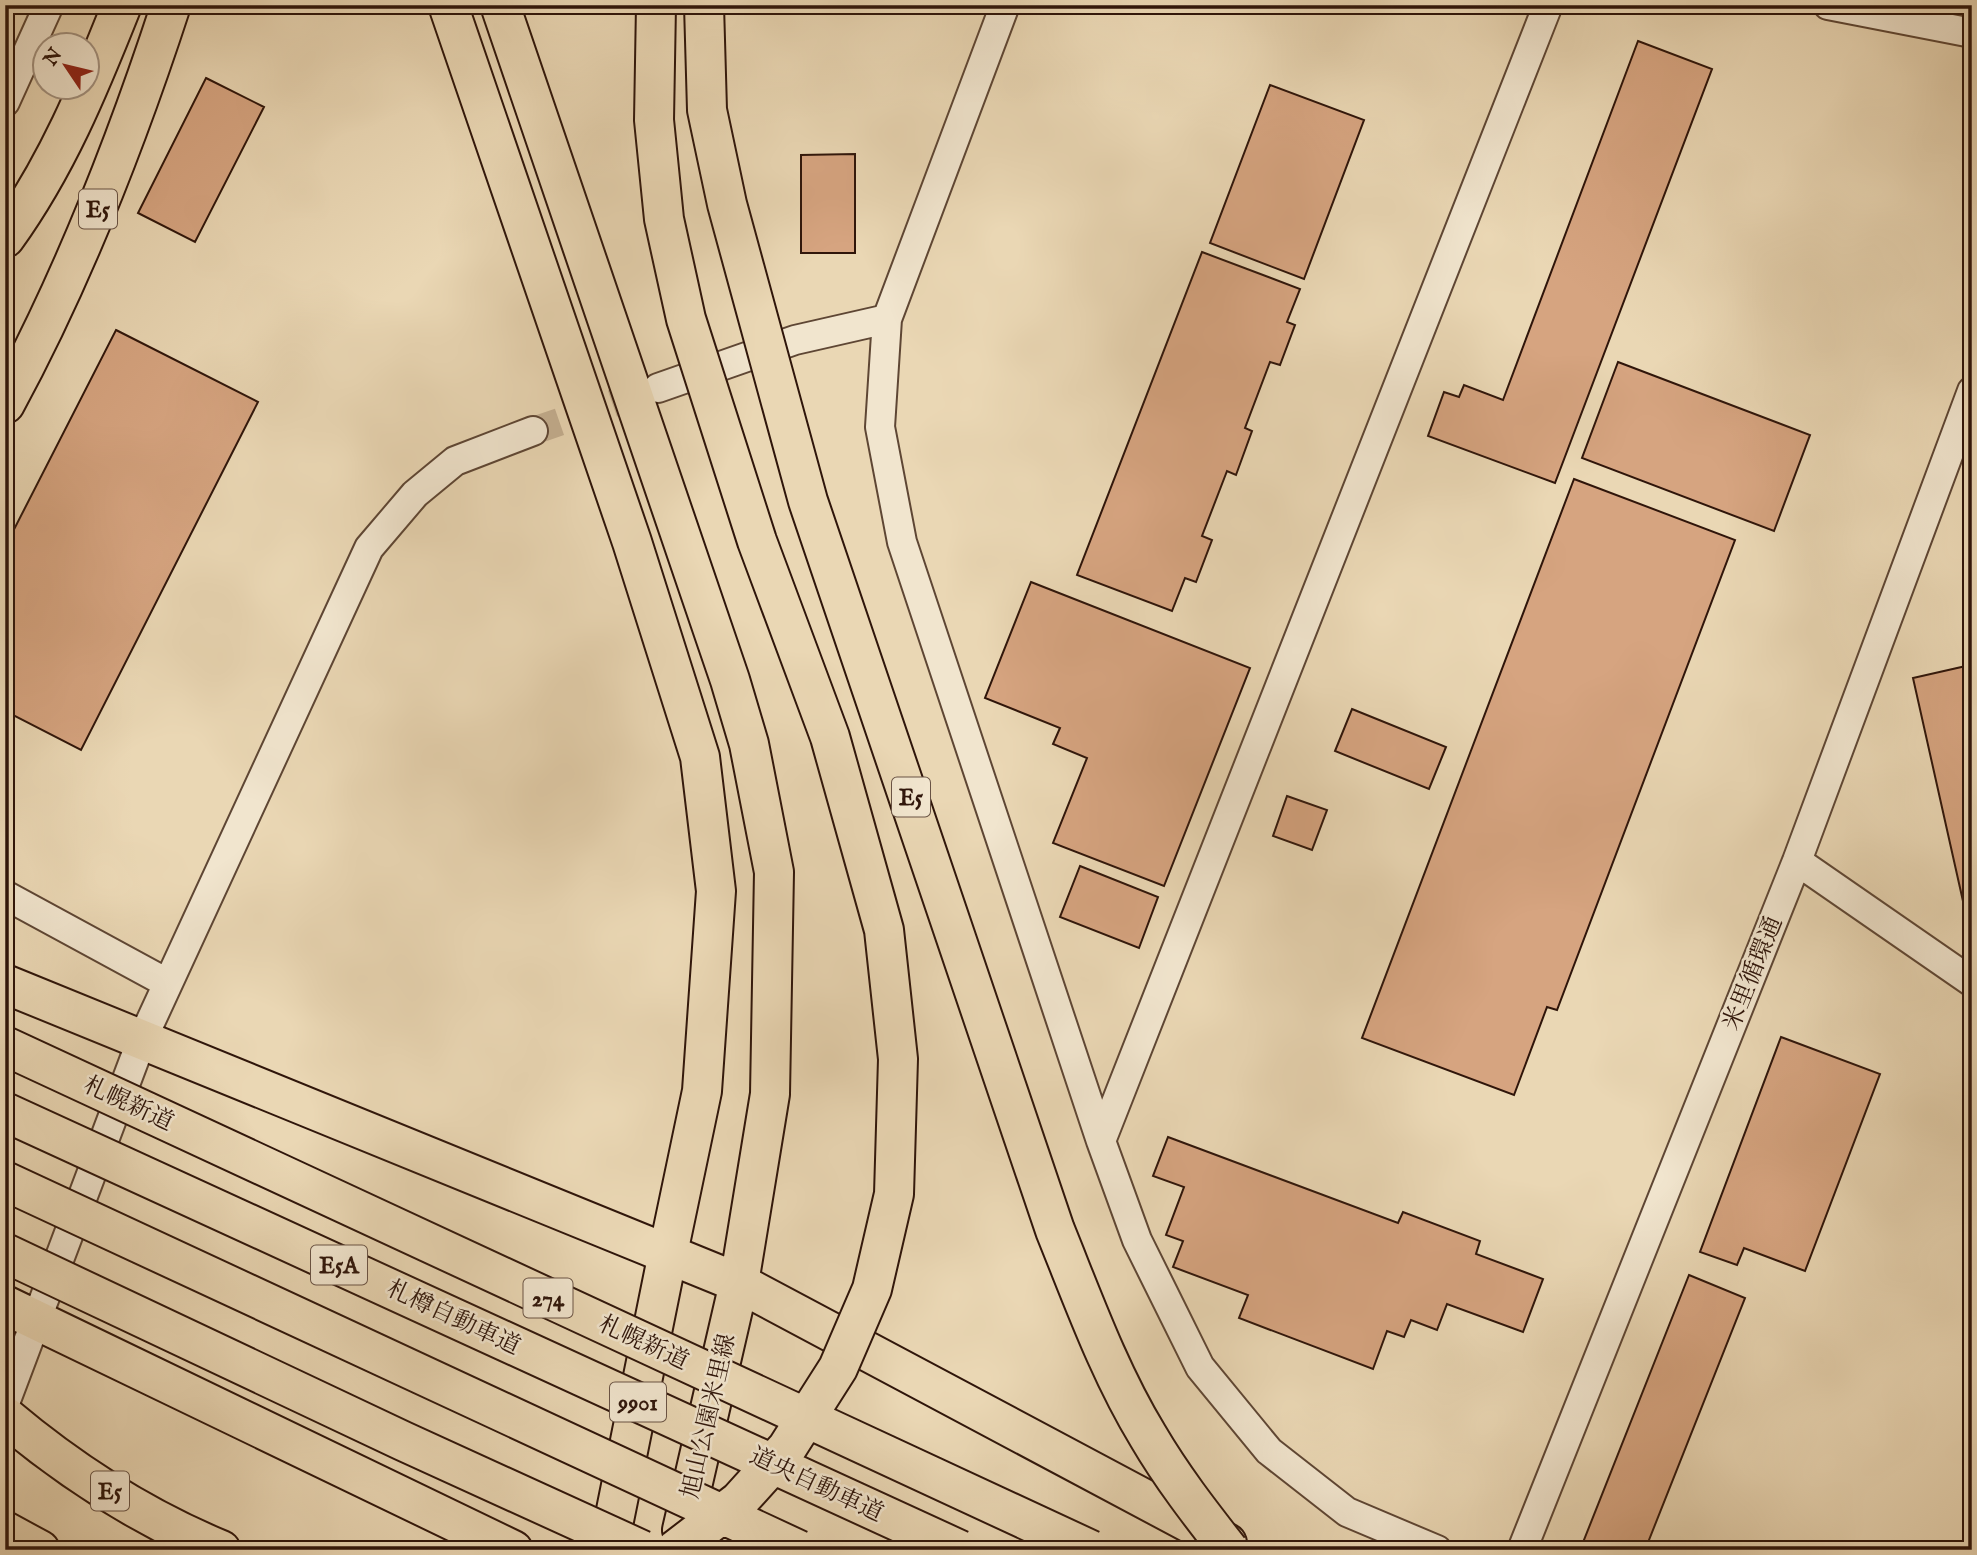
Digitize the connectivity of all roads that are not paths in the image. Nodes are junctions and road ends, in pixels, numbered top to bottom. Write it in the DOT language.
graph roads {
  1 [pos="49,5"];
  2 [pos="122,5"];
  3 [pos="171,5"];
  4 [pos="448,5"];
  5 [pos="500,5"];
  6 [pos="656,5"];
  7 [pos="704,5"];
  8 [pos="1005,5"];
  9 [pos="1548,5"];
  10 [pos="1828,5"];
  11 [pos="1972,33"];
  12 [pos="5,102"];
  13 [pos="5,238"];
  14 [pos="887,319"];
  15 [pos="658,388"];
  16 [pos="1972,391"];
  17 [pos="5,404"];
  18 [pos="533,431"];
  19 [pos="1797,860"];
  20 [pos="5,895"];
  21 [pos="1972,982"];
  22 [pos="167,983"];
  23 [pos="5,984"];
  24 [pos="141,1042"];
  25 [pos="5,1046"];
  26 [pos="5,1112"];
  27 [pos="1101,1141"];
  28 [pos="5,1181"];
  29 [pos="5,1253"];
  30 [pos="668,1253"];
  31 [pos="739,1283"];
  32 [pos="20,1312"];
  33 [pos="5,1403"];
  34 [pos="5,1416"];
  35 [pos="673,1418"];
  36 [pos="5,1531"];
  37 [pos="40,1550"];
  38 [pos="221,1550"];
  39 [pos="513,1550"];
  40 [pos="608,1550"];
  41 [pos="642,1550"];
  42 [pos="676,1550"];
  43 [pos="799,1550"];
  44 [pos="960,1550"];
  45 [pos="1091,1550"];
  46 [pos="1230,1550"];
  47 [pos="1241,1550"];
  48 [pos="1437,1550"];
  49 [pos="1522,1550"];
  1 -- 12 [label="street"];
  2 -- 13 [label="main road"];
  3 -- 17 [label="main road, E5"];
  4 -- 30 [label="main road"];
  5 -- 31 [label="main road, 旭山公園米里線"];
  6 -- 42 [label="main road, bridge"];
  7 -- 46 [label="main road, E5, bridge"];
  8 -- 14 [label="street"];
  9 -- 27 [label="street"];
  10 -- 11 [label="street"];
  14 -- 15 [label="street"];
  14 -- 27 [label="street"];
  16 -- 19 [label="street, 米里循環通"];
  18 -- 22 [label="street"];
  19 -- 21 [label="street"];
  19 -- 49 [label="street, 米里循環通"];
  20 -- 22 [label="street"];
  22 -- 24 [label="street"];
  23 -- 24 [label="main road"];
  24 -- 30 [label="main road"];
  24 -- 32 [label="street"];
  25 -- 45 [label="main road, 札幌新道 / 274, bridge"];
  26 -- 35 [label="main road, 札樽自動車道 / E5A, bridge"];
  27 -- 48 [label="street"];
  28 -- 43 [label="main road, E5A, bridge"];
  29 -- 41 [label="main road, bridge"];
  30 -- 31 [label="main road"];
  30 -- 40 [label="main road, 9901"];
  31 -- 42 [label="main road, 旭山公園米里線"];
  31 -- 47 [label="main road"];
  32 -- 33 [label="street"];
  32 -- 39 [label="main road"];
  34 -- 38 [label="main road, E5"];
  35 -- 44 [label="main road, 道央自動車道 / E5A, bridge"];
  36 -- 37 [label="main road"];
}
